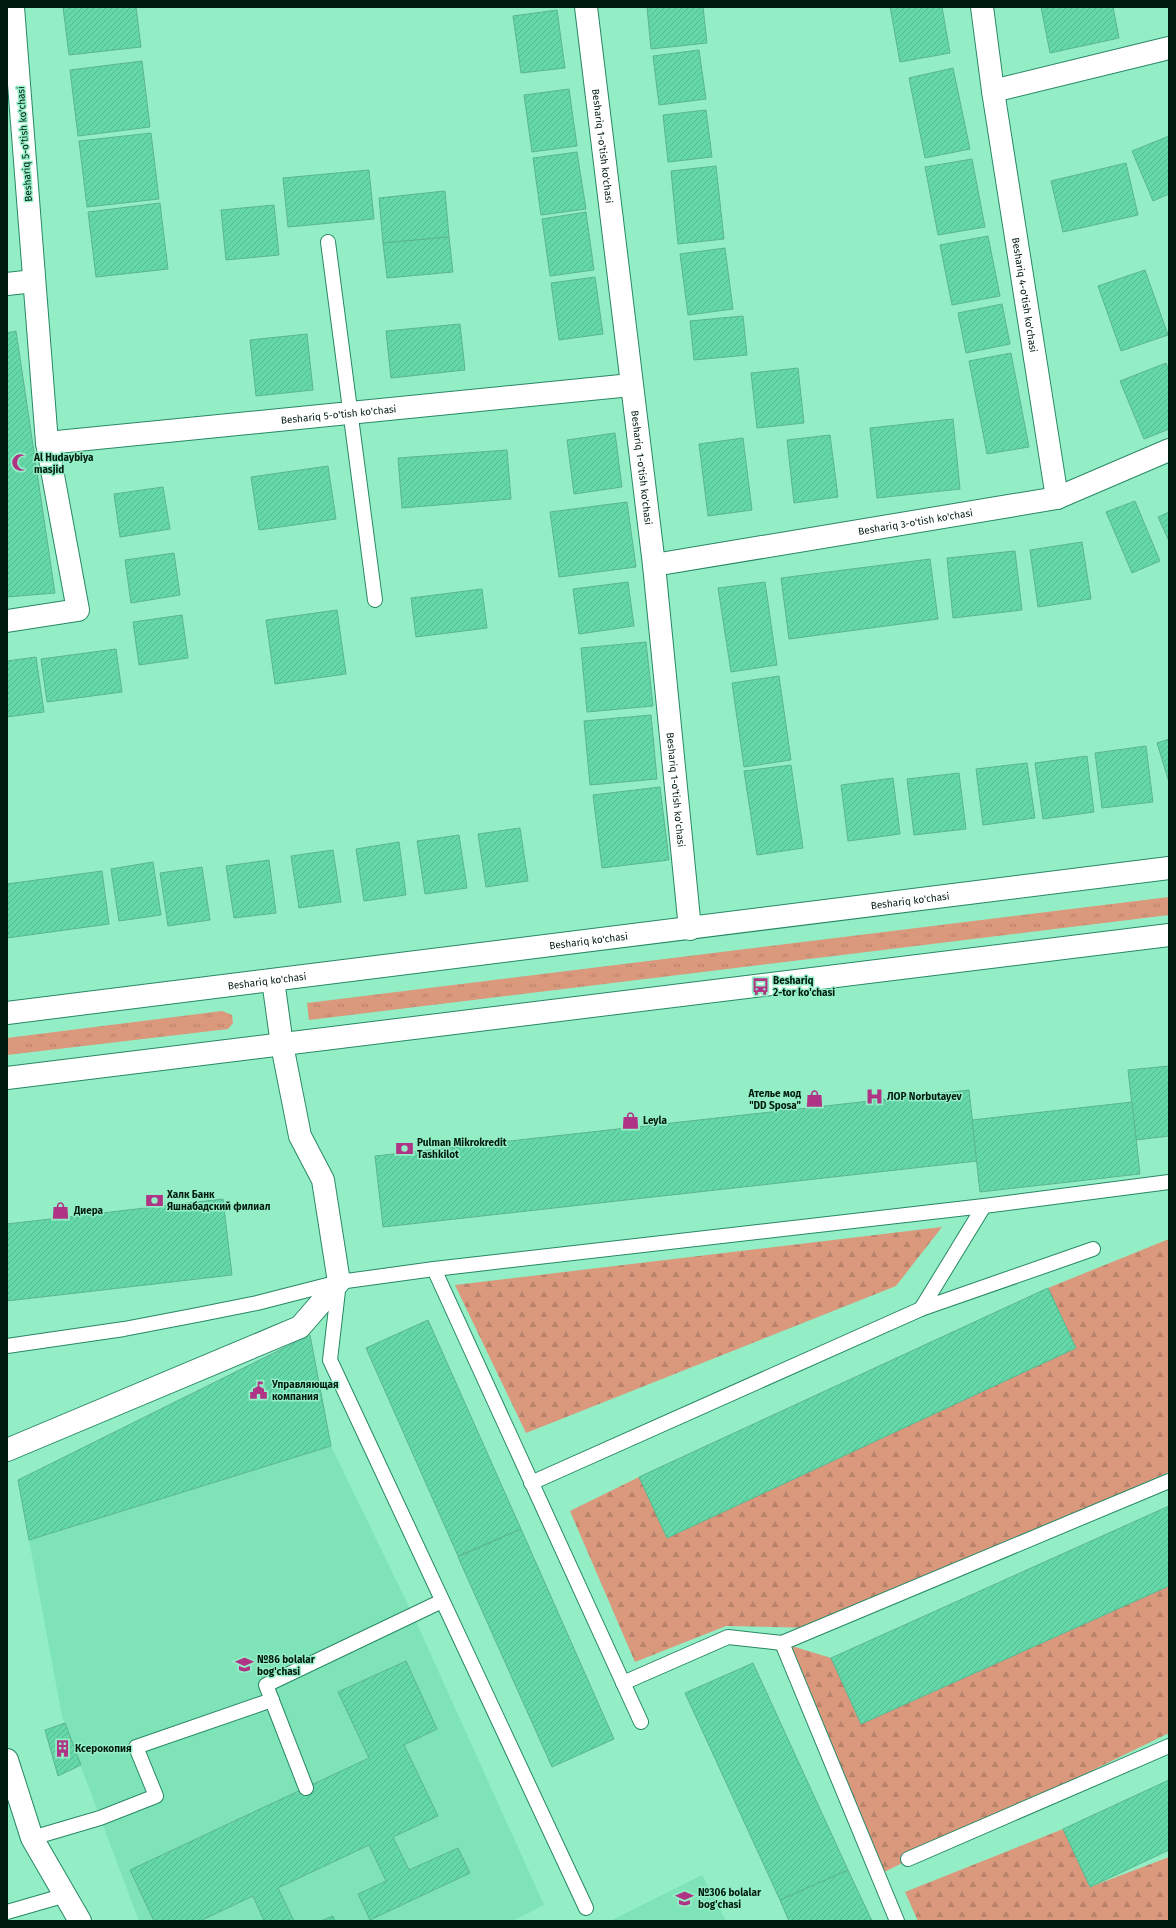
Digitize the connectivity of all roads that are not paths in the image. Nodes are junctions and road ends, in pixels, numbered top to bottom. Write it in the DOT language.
graph roads {
  1 [pos="14,7"];
  2 [pos="586,7"];
  3 [pos="982,7"];
  4 [pos="1169,48"];
  5 [pos="993,91"];
  6 [pos="328,242"];
  7 [pos="34,281"];
  8 [pos="7,284"];
  9 [pos="631,385"];
  10 [pos="47,443"];
  11 [pos="1169,450"];
  12 [pos="1057,498"];
  13 [pos="654,565"];
  14 [pos="375,600"];
  15 [pos="7,621"];
  16 [pos="1169,868"];
  17 [pos="690,929"];
  18 [pos="1169,935"];
  19 [pos="273,980"];
  20 [pos="7,1013"];
  21 [pos="282,1045"];
  22 [pos="7,1078"];
  23 [pos="1169,1182"];
  24 [pos="984,1206"];
  25 [pos="1093,1249"];
  26 [pos="434,1269"];
  27 [pos="339,1282"];
  28 [pos="921,1309"];
  29 [pos="7,1346"];
  30 [pos="7,1450"];
  31 [pos="1169,1481"];
  32 [pos="531,1483"];
  33 [pos="442,1600"];
  34 [pos="782,1643"];
  35 [pos="623,1683"];
  36 [pos="272,1700"];
  37 [pos="640,1722"];
  38 [pos="1169,1746"];
  39 [pos="7,1760"];
  40 [pos="306,1788"];
  41 [pos="32,1838"];
  42 [pos="908,1859"];
  43 [pos="66,1895"];
  44 [pos="586,1908"];
  45 [pos="7,1912"];
  46 [pos="80,1921"];
  47 [pos="897,1921"];
  1 -- 7 [label="street, Beshariq 5-o'tish ko'chasi"];
  2 -- 9 [label="street, Beshariq 1-o'tish ko'chasi"];
  3 -- 5 [label="street, Beshariq 4-o'tish ko'chasi"];
  4 -- 5 [label="street"];
  5 -- 12 [label="street, Beshariq 4-o'tish ko'chasi"];
  6 -- 14 [label="lane"];
  7 -- 8 [label="street"];
  7 -- 10 [label="street, Beshariq 5-o'tish ko'chasi"];
  9 -- 10 [label="street, Beshariq 5-o'tish ko'chasi"];
  9 -- 13 [label="street, Beshariq 1-o'tish ko'chasi"];
  10 -- 15 [label="street, Beshariq 5-o'tish ko'chasi"];
  11 -- 12 [label="street, Beshariq 3-o'tish ko'chasi"];
  12 -- 13 [label="street, Beshariq 3-o'tish ko'chasi"];
  13 -- 17 [label="street, Beshariq 1-o'tish ko'chasi"];
  16 -- 17 [label="street, Beshariq ko'chasi"];
  17 -- 19 [label="street, Beshariq ko'chasi"];
  18 -- 21 [label="street"];
  19 -- 20 [label="street, Beshariq ko'chasi"];
  19 -- 21 [label="street"];
  21 -- 22 [label="street"];
  21 -- 27 [label="street"];
  23 -- 24 [label="lane"];
  24 -- 26 [label="lane"];
  24 -- 28 [label="lane"];
  25 -- 28 [label="lane"];
  26 -- 27 [label="lane"];
  26 -- 32 [label="lane"];
  27 -- 29 [label="lane"];
  27 -- 30 [label="street"];
  27 -- 33 [label="lane"];
  28 -- 32 [label="lane"];
  31 -- 34 [label="lane"];
  32 -- 35 [label="lane"];
  33 -- 36 [label="lane"];
  33 -- 44 [label="lane"];
  34 -- 35 [label="lane"];
  34 -- 47 [label="lane"];
  35 -- 37 [label="lane"];
  36 -- 40 [label="lane"];
  36 -- 41 [label="lane"];
  38 -- 42 [label="lane"];
  39 -- 41 [label="street"];
  41 -- 43 [label="street"];
  43 -- 45 [label="lane"];
  43 -- 46 [label="street"];
}
